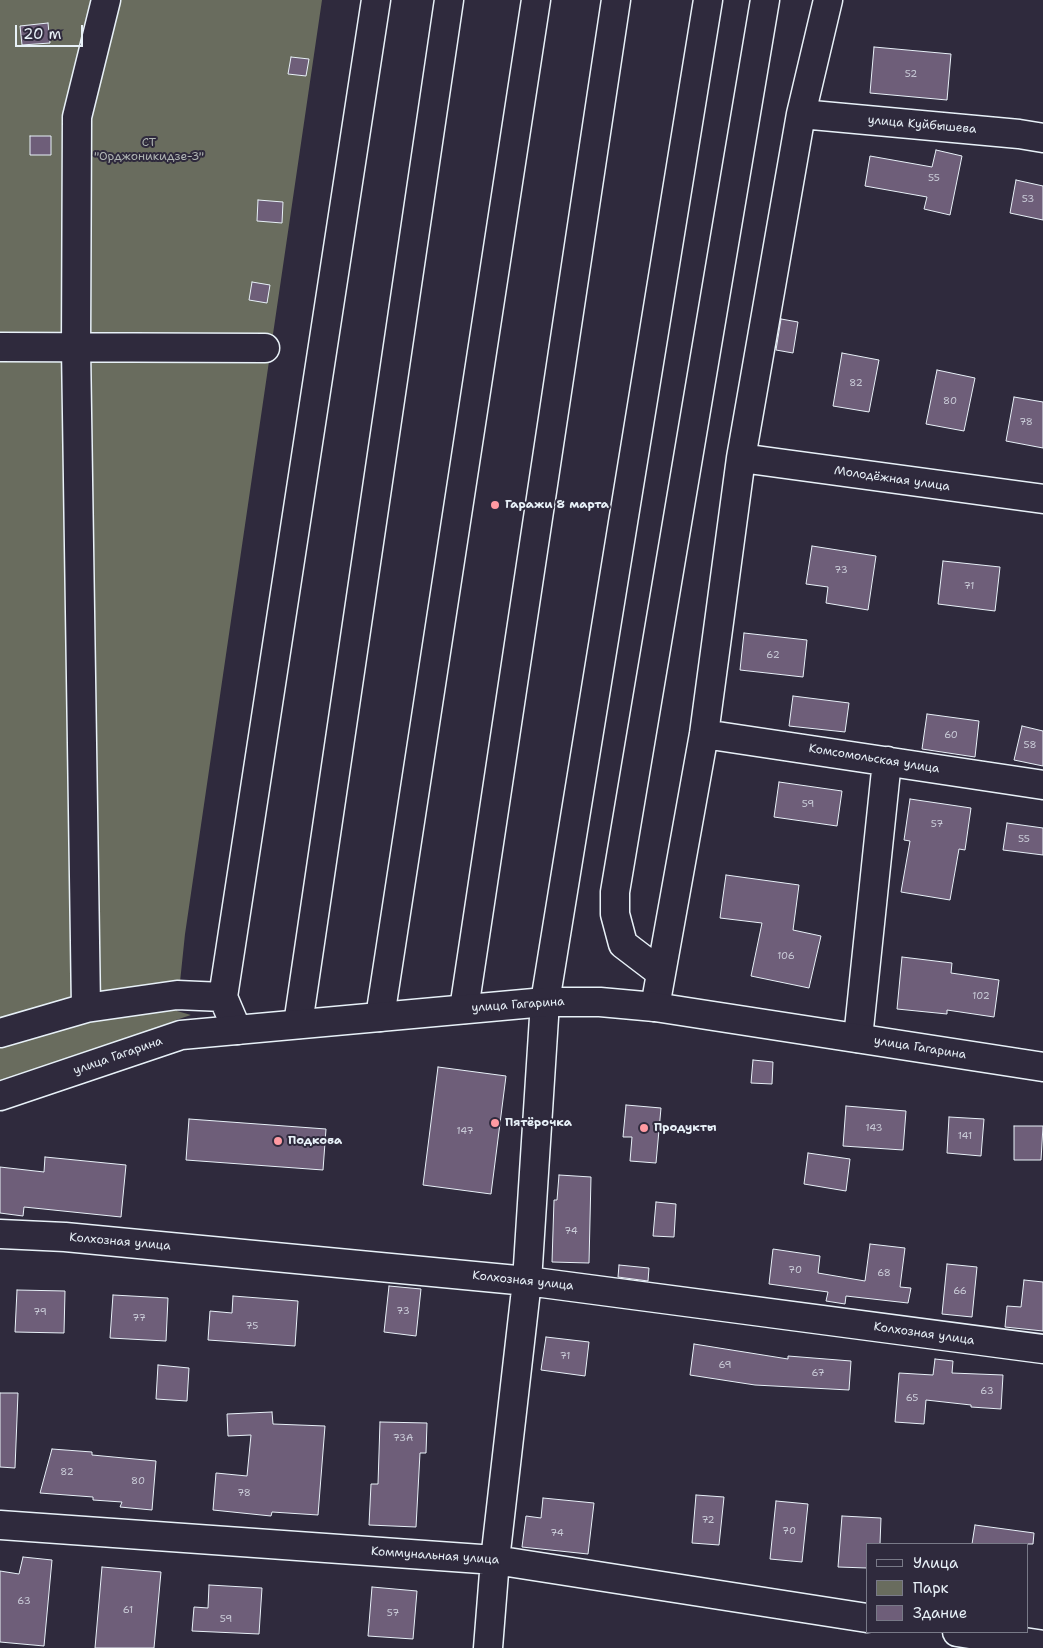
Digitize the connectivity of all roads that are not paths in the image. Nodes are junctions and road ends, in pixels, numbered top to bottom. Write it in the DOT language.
graph roads {
  1 [pos="106,0"];
  2 [pos="376,0"];
  3 [pos="449,0"];
  4 [pos="536,0"];
  5 [pos="616,0"];
  6 [pos="708,0"];
  7 [pos="765,0"];
  8 [pos="819,5"];
  9 [pos="801,114"];
  10 [pos="1043,138"];
  11 [pos="0,347"];
  12 [pos="76,348"];
  13 [pos="265,348"];
  14 [pos="741,458"];
  15 [pos="1043,499"];
  16 [pos="704,734"];
  17 [pos="887,762"];
  18 [pos="1043,785"];
  19 [pos="661,973"];
  20 [pos="223,997"];
  21 [pos="544,1002"];
  22 [pos="655,1007"];
  23 [pos="86,1008"];
  24 [pos="464,1009"];
  25 [pos="380,1017"];
  26 [pos="298,1024"];
  27 [pos="237,1030"];
  28 [pos="0,1033"];
  29 [pos="858,1038"];
  30 [pos="1043,1067"];
  31 [pos="0,1096"];
  32 [pos="0,1234"];
  33 [pos="527,1281"];
  34 [pos="1043,1349"];
  35 [pos="0,1525"];
  36 [pos="494,1560"];
  37 [pos="866,1618"];
  38 [pos="964,1633"];
  39 [pos="1043,1645"];
  40 [pos="488,1648"];
  1 -- 12 [label="street"];
  2 -- 20 [label="street"];
  3 -- 26 [label="street"];
  4 -- 25 [label="street"];
  5 -- 24 [label="street"];
  6 -- 21 [label="street"];
  7 -- 19 [label="street"];
  8 -- 9 [label="street"];
  9 -- 10 [label="street, улица Куйбышева"];
  9 -- 14 [label="street"];
  11 -- 12 [label="street"];
  12 -- 13 [label="street"];
  12 -- 23 [label="street"];
  14 -- 15 [label="street, Молодёжная улица"];
  14 -- 16 [label="street"];
  16 -- 17 [label="street, Комсомольская улица"];
  16 -- 19 [label="street"];
  17 -- 18 [label="street, Комсомольская улица"];
  17 -- 29 [label="street"];
  19 -- 22 [label="street"];
  20 -- 23 [label="street"];
  20 -- 27 [label="street"];
  21 -- 22 [label="street, улица Гагарина"];
  21 -- 24 [label="street, улица Гагарина"];
  21 -- 33 [label="street"];
  22 -- 29 [label="street, улица Гагарина"];
  23 -- 28 [label="street"];
  24 -- 25 [label="street, улица Гагарина"];
  25 -- 26 [label="street, улица Гагарина"];
  26 -- 27 [label="street, улица Гагарина"];
  27 -- 31 [label="street, улица Гагарина"];
  29 -- 30 [label="street, улица Гагарина"];
  32 -- 33 [label="street, Колхозная улица"];
  33 -- 34 [label="street, Колхозная улица"];
  33 -- 36 [label="street"];
  35 -- 36 [label="street, Коммунальная улица"];
  36 -- 37 [label="street, Коммунальная улица"];
  36 -- 40 [label="street"];
  38 -- 39 [label="street"];
}
